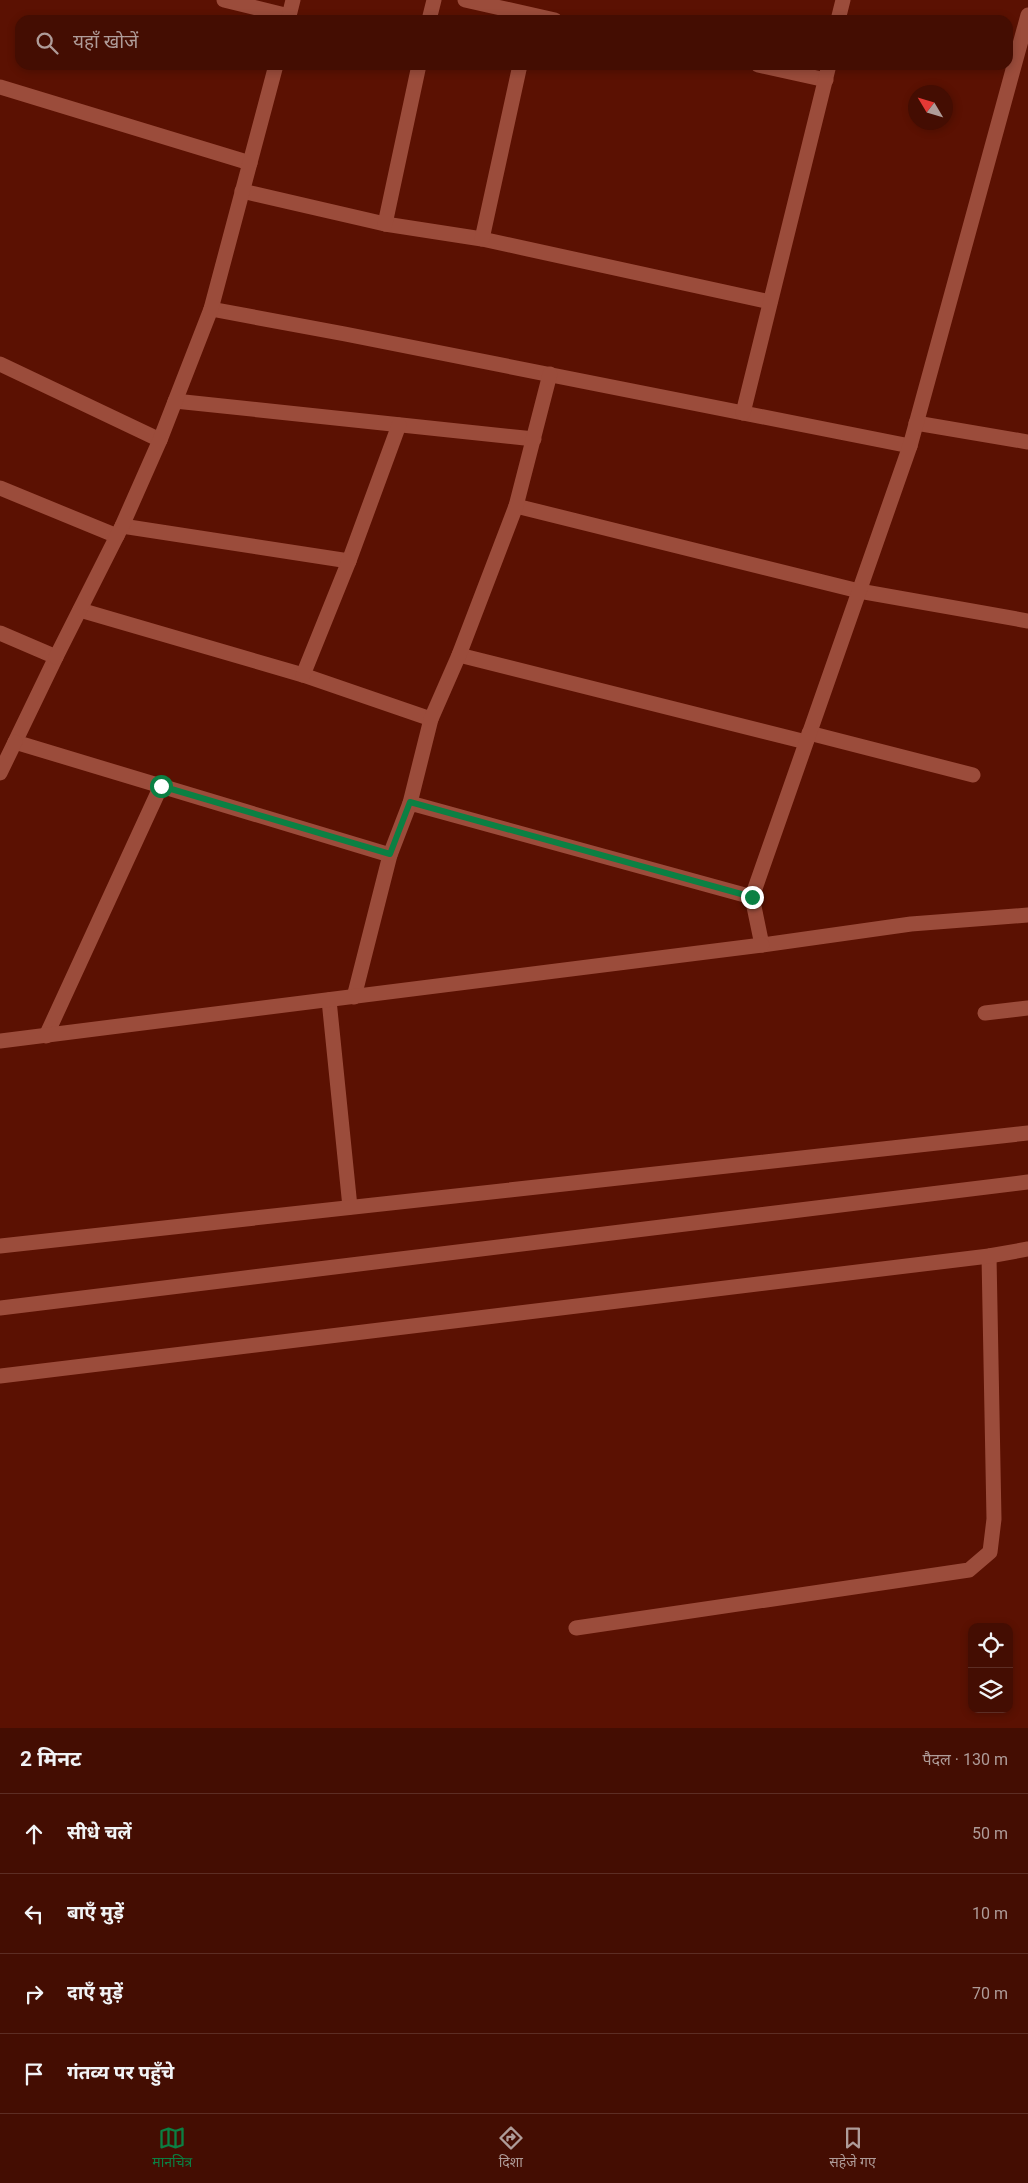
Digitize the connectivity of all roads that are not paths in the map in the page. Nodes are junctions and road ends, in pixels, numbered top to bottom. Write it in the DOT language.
graph roads {
  1 [pos="224,0"];
  2 [pos="293,0"];
  3 [pos="434,0"];
  4 [pos="465,0"];
  5 [pos="843,0"];
  6 [pos="277,15"];
  7 [pos="289,15"];
  8 [pos="430,15"];
  9 [pos="523,15"];
  10 [pos="839,15"];
  11 [pos="1028,16"];
  12 [pos="275,70"];
  13 [pos="419,70"];
  14 [pos="519,70"];
  15 [pos="781,70"];
  16 [pos="828,70"];
  17 [pos="826,80"];
  18 [pos="0,87"];
  19 [pos="250,163"];
  20 [pos="242,190"];
  21 [pos="384,224"];
  22 [pos="482,238"];
  23 [pos="770,302"];
  24 [pos="211,309"];
  25 [pos="0,364"];
  26 [pos="550,374"];
  27 [pos="175,401"];
  28 [pos="743,413"];
  29 [pos="916,423"];
  30 [pos="400,425"];
  31 [pos="534,439"];
  32 [pos="160,440"];
  33 [pos="1028,442"];
  34 [pos="910,446"];
  35 [pos="0,488"];
  36 [pos="516,506"];
  37 [pos="119,531"];
  38 [pos="349,561"];
  39 [pos="859,591"];
  40 [pos="80,610"];
  41 [pos="1028,621"];
  42 [pos="0,634"];
  43 [pos="459,655"];
  44 [pos="56,657"];
  45 [pos="303,675"];
  46 [pos="431,719"];
  47 [pos="808,737"];
  48 [pos="15,742"];
  49 [pos="0,773"];
  50 [pos="973,775"];
  51 [pos="161,786"];
  52 [pos="410,802"];
  53 [pos="390,854"];
  54 [pos="752,897"];
  55 [pos="1028,915"];
  56 [pos="762,945"];
  57 [pos="354,997"];
  58 [pos="329,1000"];
  59 [pos="1028,1008"];
  60 [pos="985,1013"];
  61 [pos="46,1036"];
  62 [pos="0,1041"];
  63 [pos="1028,1133"];
  64 [pos="1028,1182"];
  65 [pos="350,1207"];
  66 [pos="0,1246"];
  67 [pos="1028,1249"];
  68 [pos="989,1256"];
  69 [pos="0,1308"];
  70 [pos="0,1376"];
  71 [pos="576,1628"];
  1 -- 6 [label="street"];
  2 -- 7 [label="street"];
  3 -- 8 [label="street"];
  4 -- 9 [label="street"];
  5 -- 10 [label="street"];
  11 -- 29 [label="street"];
  12 -- 19 [label="street"];
  13 -- 21 [label="street"];
  14 -- 22 [label="street"];
  15 -- 17 [label="street"];
  16 -- 17 [label="street"];
  17 -- 23 [label="street"];
  18 -- 19 [label="street"];
  19 -- 20 [label="street"];
  20 -- 21 [label="street"];
  20 -- 24 [label="street"];
  21 -- 22 [label="street"];
  22 -- 23 [label="street"];
  23 -- 28 [label="street"];
  24 -- 26 [label="street"];
  24 -- 27 [label="street"];
  25 -- 32 [label="street"];
  26 -- 28 [label="street"];
  26 -- 31 [label="street"];
  27 -- 30 [label="street"];
  27 -- 32 [label="street"];
  28 -- 34 [label="street"];
  29 -- 33 [label="street"];
  29 -- 34 [label="street"];
  30 -- 31 [label="street"];
  30 -- 38 [label="street"];
  31 -- 36 [label="street"];
  32 -- 37 [label="street"];
  34 -- 39 [label="street"];
  35 -- 37 [label="street"];
  36 -- 39 [label="street"];
  36 -- 43 [label="street"];
  37 -- 38 [label="street"];
  37 -- 40 [label="street"];
  38 -- 45 [label="street"];
  39 -- 41 [label="street"];
  39 -- 47 [label="street"];
  40 -- 44 [label="street"];
  40 -- 45 [label="street"];
  42 -- 44 [label="street"];
  43 -- 46 [label="street"];
  43 -- 47 [label="street"];
  44 -- 48 [label="street"];
  45 -- 46 [label="street"];
  46 -- 52 [label="street"];
  47 -- 50 [label="street"];
  47 -- 54 [label="street"];
  48 -- 49 [label="street"];
  48 -- 51 [label="street"];
  51 -- 53 [label="street"];
  51 -- 61 [label="street"];
  52 -- 53 [label="street"];
  52 -- 54 [label="street"];
  53 -- 57 [label="street"];
  54 -- 56 [label="street"];
  55 -- 56 [label="street"];
  56 -- 57 [label="street"];
  57 -- 58 [label="street"];
  58 -- 61 [label="street"];
  58 -- 65 [label="street"];
  59 -- 60 [label="street"];
  61 -- 62 [label="street"];
  63 -- 65 [label="street"];
  64 -- 69 [label="street"];
  65 -- 66 [label="street"];
  67 -- 68 [label="street"];
  68 -- 70 [label="street"];
  68 -- 71 [label="street"];
}
